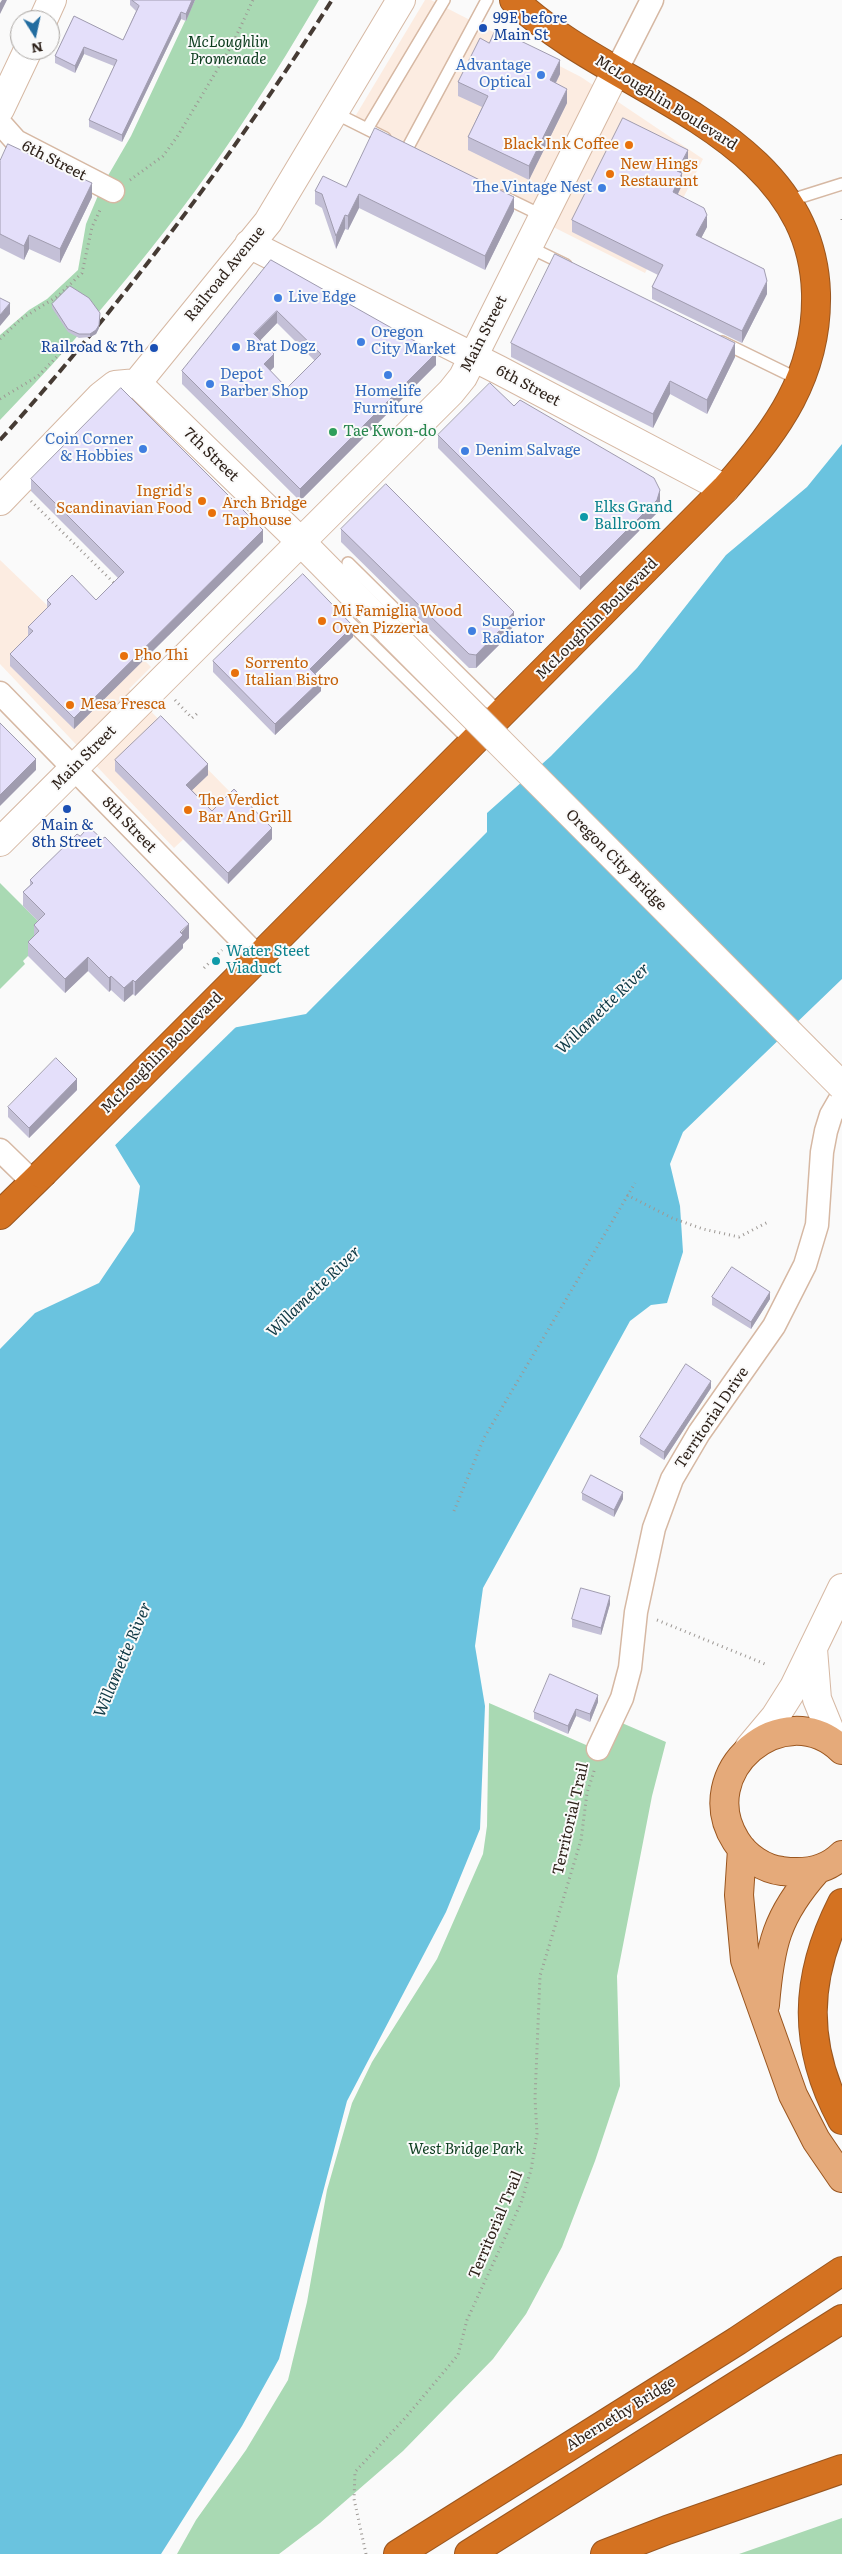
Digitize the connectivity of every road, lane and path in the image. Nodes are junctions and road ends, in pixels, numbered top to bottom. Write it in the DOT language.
graph roads {
  1 [pos="253,0"];
  2 [pos="401,0"];
  3 [pos="444,0"];
  4 [pos="487,0"];
  5 [pos="514,0"];
  6 [pos="652,0"];
  7 [pos="23,60"];
  8 [pos="616,71"];
  9 [pos="0,109"];
  10 [pos="335,113"];
  11 [pos="0,123"];
  12 [pos="367,129"];
  13 [pos="842,184"];
  14 [pos="487,188"];
  15 [pos="113,191"];
  16 [pos="788,201"];
  17 [pos="543,216"];
  18 [pos="249,244"];
  19 [pos="529,246"];
  20 [pos="574,269"];
  21 [pos="714,338"];
  22 [pos="0,339"];
  23 [pos="73,340"];
  24 [pos="474,358"];
  25 [pos="801,381"];
  26 [pos="137,383"];
  27 [pos="0,399"];
  28 [pos="725,489"];
  29 [pos="8,494"];
  30 [pos="300,541"];
  31 [pos="348,563"];
  32 [pos="122,590"];
  33 [pos="333,606"];
  34 [pos="391,633"];
  35 [pos="160,682"];
  36 [pos="0,692"];
  37 [pos="199,712"];
  38 [pos="501,714"];
  39 [pos="472,743"];
  40 [pos="74,768"];
  41 [pos="0,842"];
  42 [pos="218,954"];
  43 [pos="258,957"];
  44 [pos="204,968"];
  45 [pos="842,1086"];
  46 [pos="842,1096"];
  47 [pos="0,1150"];
  48 [pos="37,1178"];
  49 [pos="635,1183"];
  50 [pos="628,1196"];
  51 [pos="0,1215"];
  52 [pos="768,1222"];
  53 [pos="454,1511"];
  54 [pos="842,1588"];
  55 [pos="636,1612"];
  56 [pos="813,1648"];
  57 [pos="765,1664"];
  58 [pos="838,1746"];
  59 [pos="750,1748"];
  60 [pos="598,1749"];
  61 [pos="742,1849"];
  62 [pos="842,1855"];
  63 [pos="817,1870"];
  64 [pos="842,1902"];
  65 [pos="765,2012"];
  66 [pos="842,2120"];
  67 [pos="842,2178"];
  68 [pos="842,2271"];
  69 [pos="842,2319"];
  70 [pos="842,2469"];
  71 [pos="366,2554"];
  72 [pos="398,2554"];
  73 [pos="469,2554"];
  74 [pos="605,2554"];
  1 -- 15 [label="path"];
  2 -- 10 [label="main road, Railroad Avenue"];
  3 -- 12 [label="lane"];
  4 -- 12 [label="lane"];
  5 -- 8 [label="highway, McLoughlin Boulevard"];
  6 -- 8 [label="street, Main Street"];
  7 -- 9 [label="main road"];
  8 -- 16 [label="highway, McLoughlin Boulevard"];
  8 -- 17 [label="main road, Main Street"];
  10 -- 12 [label="lane"];
  10 -- 18 [label="main road, Railroad Avenue"];
  11 -- 15 [label="street, 6th Street"];
  13 -- 16 [label="lane"];
  14 -- 17 [label="lane"];
  15 -- 22 [label="path"];
  16 -- 25 [label="highway, McLoughlin Boulevard"];
  17 -- 19 [label="main road, Main Street"];
  18 -- 24 [label="main road, 6th Street"];
  18 -- 26 [label="main road, Railroad Avenue"];
  19 -- 20 [label="lane"];
  19 -- 24 [label="main road, Main Street"];
  21 -- 25 [label="lane"];
  23 -- 27 [label="path"];
  24 -- 28 [label="main road, 6th Street"];
  24 -- 30 [label="main road, Main Street"];
  25 -- 28 [label="highway, McLoughlin Boulevard"];
  26 -- 29 [label="main road"];
  26 -- 30 [label="main road, 7th Street"];
  28 -- 38 [label="highway, McLoughlin Boulevard"];
  29 -- 32 [label="path"];
  30 -- 34 [label="main road, 7th Street"];
  30 -- 35 [label="main road, Main Street"];
  31 -- 38 [label="lane"];
  33 -- 39 [label="lane"];
  34 -- 45 [label="main road, Oregon City Bridge, bridge"];
  35 -- 37 [label="path"];
  35 -- 40 [label="main road, Main Street"];
  36 -- 40 [label="street, 8th Street"];
  38 -- 39 [label="highway, McLoughlin Boulevard"];
  39 -- 43 [label="highway, McLoughlin Boulevard"];
  40 -- 41 [label="main road, Main Street"];
  40 -- 43 [label="street, 8th Street"];
  42 -- 44 [label="path"];
  43 -- 48 [label="highway, McLoughlin Boulevard, bridge"];
  46 -- 55 [label="street, Territorial Drive"];
  47 -- 48 [label="street"];
  48 -- 51 [label="highway, McLoughlin Boulevard"];
  49 -- 50 [label="path"];
  50 -- 52 [label="path"];
  50 -- 53 [label="path"];
  54 -- 56 [label="main road"];
  55 -- 57 [label="path"];
  55 -- 60 [label="street, Territorial Drive"];
  56 -- 58 [label="main road"];
  56 -- 59 [label="main road"];
  58 -- 59 [label="main road"];
  59 -- 61 [label="main road"];
  60 -- 71 [label="path, Territorial Trail"];
  61 -- 63 [label="main road"];
  61 -- 65 [label="main road"];
  62 -- 63 [label="main road"];
  63 -- 65 [label="main road"];
  64 -- 66 [label="highway"];
  65 -- 67 [label="main road"];
  68 -- 72 [label="highway, Abernethy Bridge"];
  69 -- 73 [label="highway"];
  70 -- 74 [label="highway"];
}
